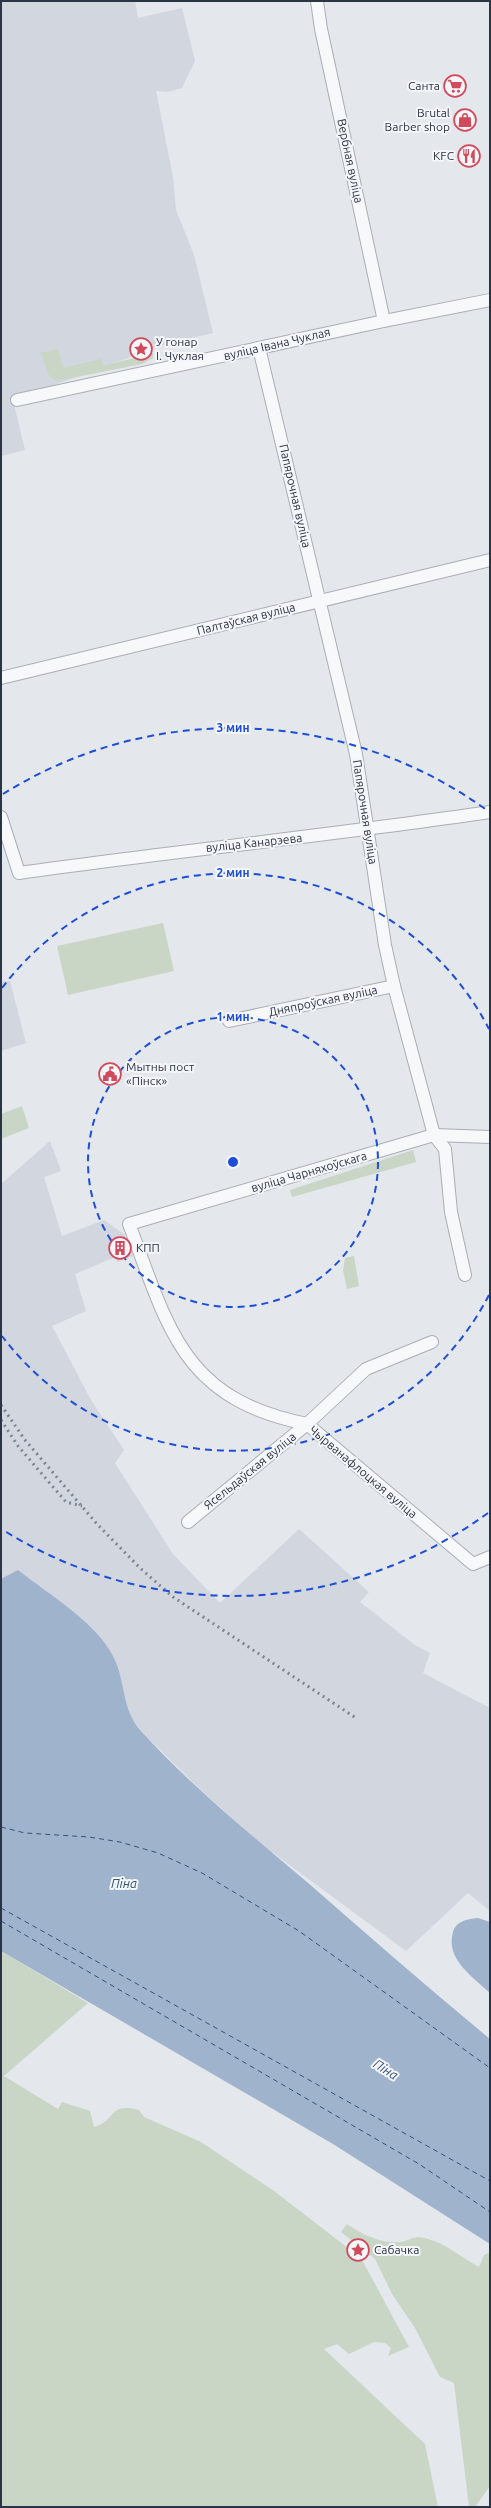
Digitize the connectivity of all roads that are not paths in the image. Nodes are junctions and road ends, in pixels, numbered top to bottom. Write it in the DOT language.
graph roads {
  1 [pos="317,1"];
  2 [pos="490,300"];
  3 [pos="384,320"];
  4 [pos="259,348"];
  5 [pos="17,400"];
  6 [pos="490,560"];
  7 [pos="319,601"];
  8 [pos="1,678"];
  9 [pos="490,812"];
  10 [pos="1,817"];
  11 [pos="368,830"];
  12 [pos="394,986"];
  13 [pos="229,1021"];
  14 [pos="434,1135"];
  15 [pos="490,1137"];
  16 [pos="129,1224"];
  17 [pos="465,1276"];
  18 [pos="432,1342"];
  19 [pos="307,1424"];
  20 [pos="188,1522"];
  21 [pos="490,1557"];
  1 -- 3 [label="street, Вербная вуліца"];
  2 -- 3 [label="street, вуліца Івана Чуклая"];
  3 -- 4 [label="street, вуліца Івана Чуклая"];
  4 -- 5 [label="street, вуліца Івана Чуклая"];
  4 -- 7 [label="street, Папярочная вуліца"];
  6 -- 7 [label="street, Палтаўская вуліца"];
  7 -- 8 [label="street, Палтаўская вуліца"];
  7 -- 11 [label="street, Папярочная вуліца"];
  9 -- 11 [label="street, вуліца Канарэева"];
  10 -- 11 [label="street, вуліца Канарэева"];
  11 -- 12 [label="street, Папярочная вуліца"];
  12 -- 13 [label="street, Дняпроўская вуліца"];
  12 -- 14 [label="street, Папярочная вуліца"];
  14 -- 15 [label="street, вуліца Чарняхоўскага"];
  14 -- 16 [label="street, вуліца Чарняхоўскага"];
  14 -- 17 [label="street, Папярочная вуліца"];
  16 -- 19 [label="street, Чырванафлоцкая вуліца"];
  18 -- 19 [label="street, Ясельдаўская вуліца"];
  19 -- 20 [label="street, Ясельдаўская вуліца"];
  19 -- 21 [label="street, Чырванафлоцкая вуліца"];
}
